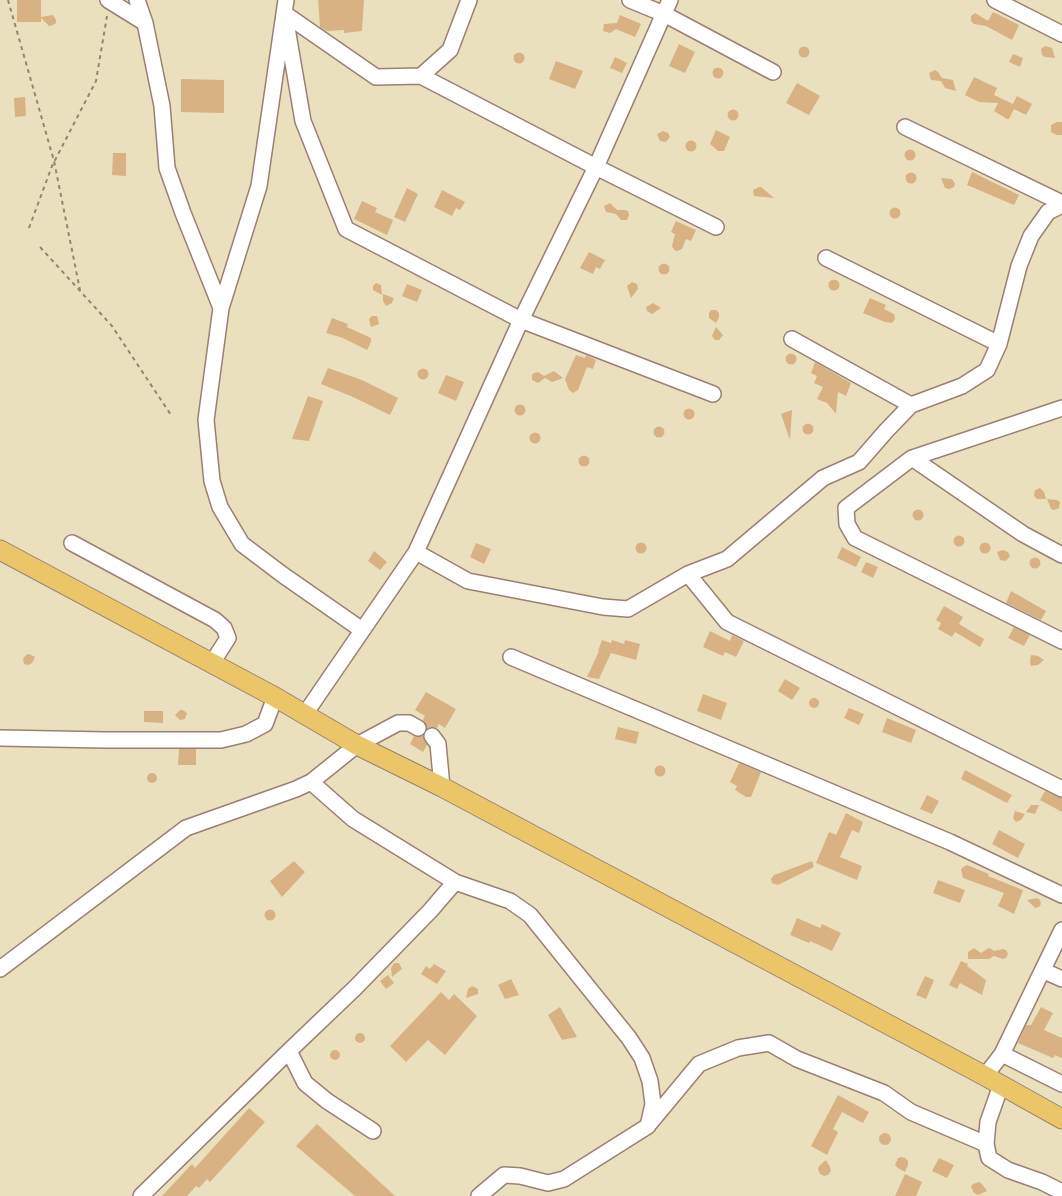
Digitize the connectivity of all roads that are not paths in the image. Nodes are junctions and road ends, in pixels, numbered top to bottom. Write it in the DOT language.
graph roads {
  1 [pos="137,0"];
  2 [pos="468,0"];
  3 [pos="630,0"];
  4 [pos="670,0"];
  5 [pos="996,0"];
  6 [pos="109,1"];
  7 [pos="286,7"];
  8 [pos="664,14"];
  9 [pos="145,23"];
  10 [pos="1062,34"];
  11 [pos="773,72"];
  12 [pos="421,76"];
  13 [pos="904,127"];
  14 [pos="596,167"];
  15 [pos="1062,204"];
  16 [pos="716,227"];
  17 [pos="826,258"];
  18 [pos="222,308"];
  19 [pos="521,320"];
  20 [pos="792,339"];
  21 [pos="999,344"];
  22 [pos="714,394"];
  23 [pos="911,405"];
  24 [pos="1062,408"];
  25 [pos="912,458"];
  26 [pos="72,543"];
  27 [pos="0,550"];
  28 [pos="416,552"];
  29 [pos="1062,555"];
  30 [pos="688,574"];
  31 [pos="362,630"];
  32 [pos="1062,641"];
  33 [pos="511,657"];
  34 [pos="212,663"];
  35 [pos="275,697"];
  36 [pos="305,714"];
  37 [pos="418,728"];
  38 [pos="432,736"];
  39 [pos="0,738"];
  40 [pos="357,745"];
  41 [pos="311,782"];
  42 [pos="442,787"];
  43 [pos="1062,789"];
  44 [pos="455,882"];
  45 [pos="1062,895"];
  46 [pos="1062,930"];
  47 [pos="0,968"];
  48 [pos="1044,971"];
  49 [pos="1062,979"];
  50 [pos="289,1051"];
  51 [pos="1002,1054"];
  52 [pos="993,1081"];
  53 [pos="1062,1084"];
  54 [pos="1062,1119"];
  55 [pos="648,1126"];
  56 [pos="373,1131"];
  57 [pos="986,1144"];
  58 [pos="1062,1192"];
  59 [pos="141,1196"];
  60 [pos="479,1196"];
  1 -- 9 [label="street"];
  2 -- 12 [label="street"];
  3 -- 8 [label="street"];
  4 -- 8 [label="street"];
  5 -- 10 [label="street"];
  6 -- 9 [label="street"];
  7 -- 12 [label="street"];
  7 -- 18 [label="street"];
  7 -- 19 [label="street"];
  8 -- 11 [label="street"];
  8 -- 14 [label="street"];
  9 -- 18 [label="street"];
  12 -- 14 [label="street"];
  13 -- 15 [label="street"];
  14 -- 16 [label="street"];
  14 -- 19 [label="street"];
  15 -- 21 [label="street"];
  17 -- 21 [label="street"];
  18 -- 31 [label="street"];
  19 -- 22 [label="street"];
  19 -- 28 [label="street"];
  20 -- 23 [label="street"];
  21 -- 23 [label="street"];
  23 -- 30 [label="street"];
  24 -- 25 [label="street"];
  25 -- 29 [label="street"];
  25 -- 32 [label="street"];
  26 -- 34 [label="street"];
  27 -- 34 [label="main road"];
  28 -- 30 [label="street"];
  28 -- 31 [label="street"];
  30 -- 43 [label="street"];
  31 -- 36 [label="street"];
  33 -- 45 [label="street"];
  34 -- 35 [label="main road"];
  35 -- 36 [label="main road"];
  35 -- 39 [label="street"];
  36 -- 40 [label="main road"];
  37 -- 40 [label="street"];
  38 -- 42 [label="street"];
  40 -- 41 [label="street"];
  40 -- 42 [label="main road"];
  41 -- 44 [label="street"];
  41 -- 47 [label="street"];
  42 -- 52 [label="main road"];
  44 -- 50 [label="street"];
  44 -- 55 [label="street"];
  46 -- 48 [label="street"];
  48 -- 49 [label="street"];
  48 -- 51 [label="street"];
  50 -- 56 [label="street"];
  50 -- 59 [label="street"];
  51 -- 52 [label="street"];
  51 -- 53 [label="street"];
  52 -- 54 [label="main road"];
  52 -- 57 [label="street"];
  55 -- 57 [label="street"];
  55 -- 60 [label="street"];
  57 -- 58 [label="street"];
}
